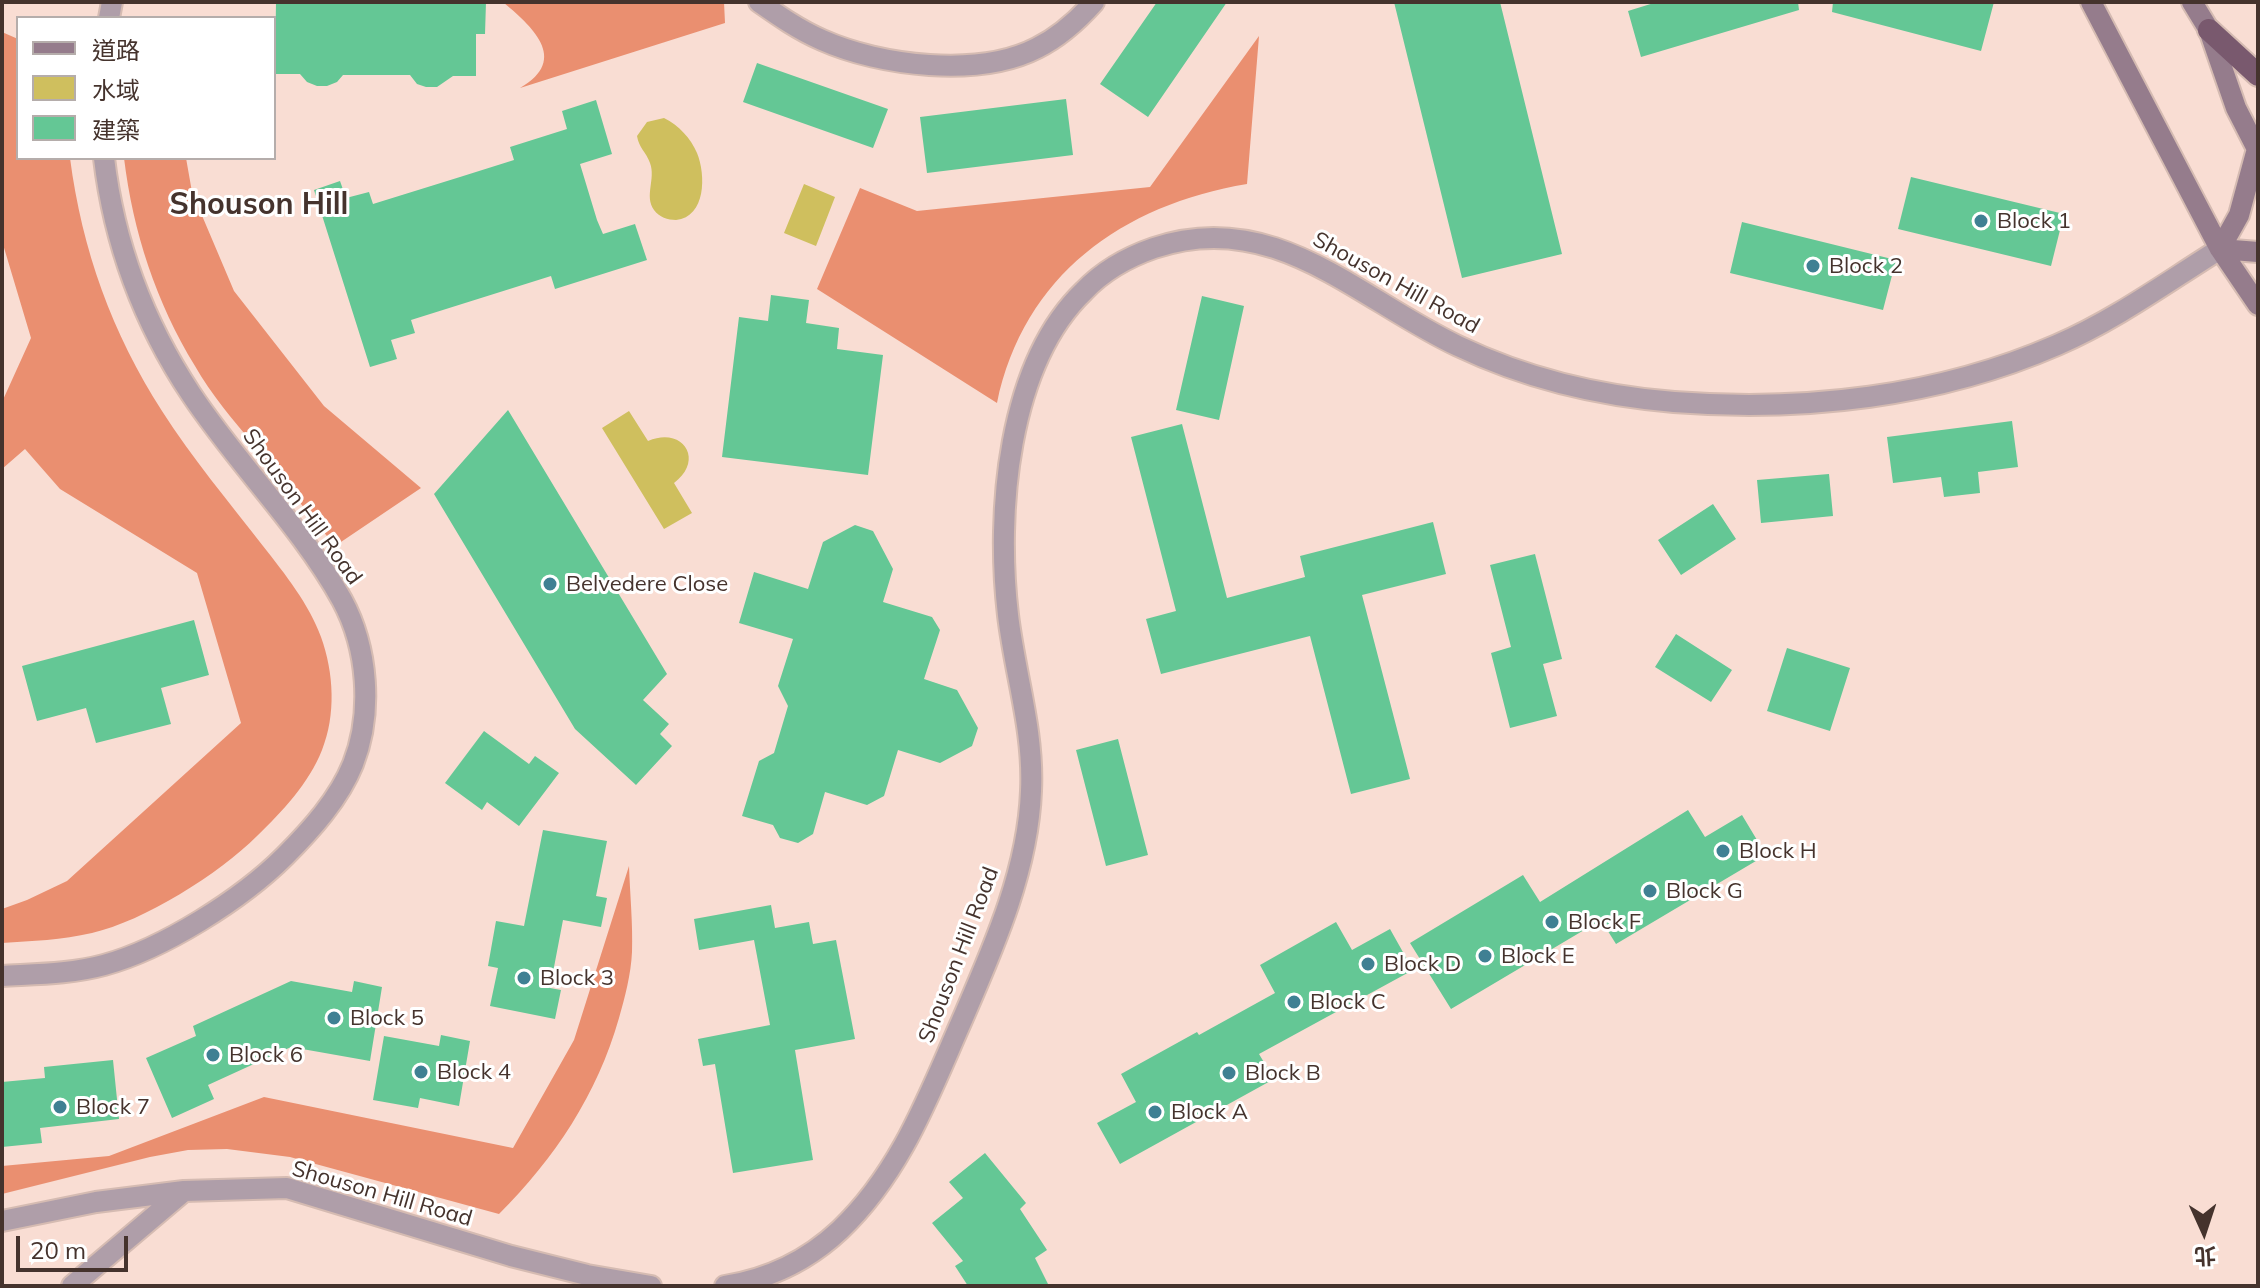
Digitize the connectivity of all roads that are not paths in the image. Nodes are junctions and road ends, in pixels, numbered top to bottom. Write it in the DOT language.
graph roads {
  1 [pos="759,2"];
  2 [pos="1094,2"];
  3 [pos="2091,2"];
  4 [pos="2192,2"];
  5 [pos="2209,30"];
  6 [pos="2258,75"];
  7 [pos="2257,150"];
  8 [pos="104,160"];
  9 [pos="2220,249"];
  10 [pos="2258,252"];
  11 [pos="2258,305"];
  12 [pos="2,976"];
  13 [pos="184,1191"];
  14 [pos="2,1221"];
  15 [pos="72,1286"];
  16 [pos="651,1286"];
  17 [pos="725,1286"];
  1 -- 2 [label="street"];
  3 -- 9 [label="main road"];
  4 -- 5 [label="main road"];
  5 -- 6 [label="highway"];
  5 -- 7 [label="main road"];
  7 -- 9 [label="main road"];
  8 -- 12 [label="street, Shouson Hill Road"];
  9 -- 10 [label="main road"];
  9 -- 11 [label="main road"];
  9 -- 17 [label="street, Shouson Hill Road"];
  13 -- 14 [label="street, Shouson Hill Road"];
  13 -- 15 [label="street"];
  13 -- 16 [label="street, Shouson Hill Road"];
}
